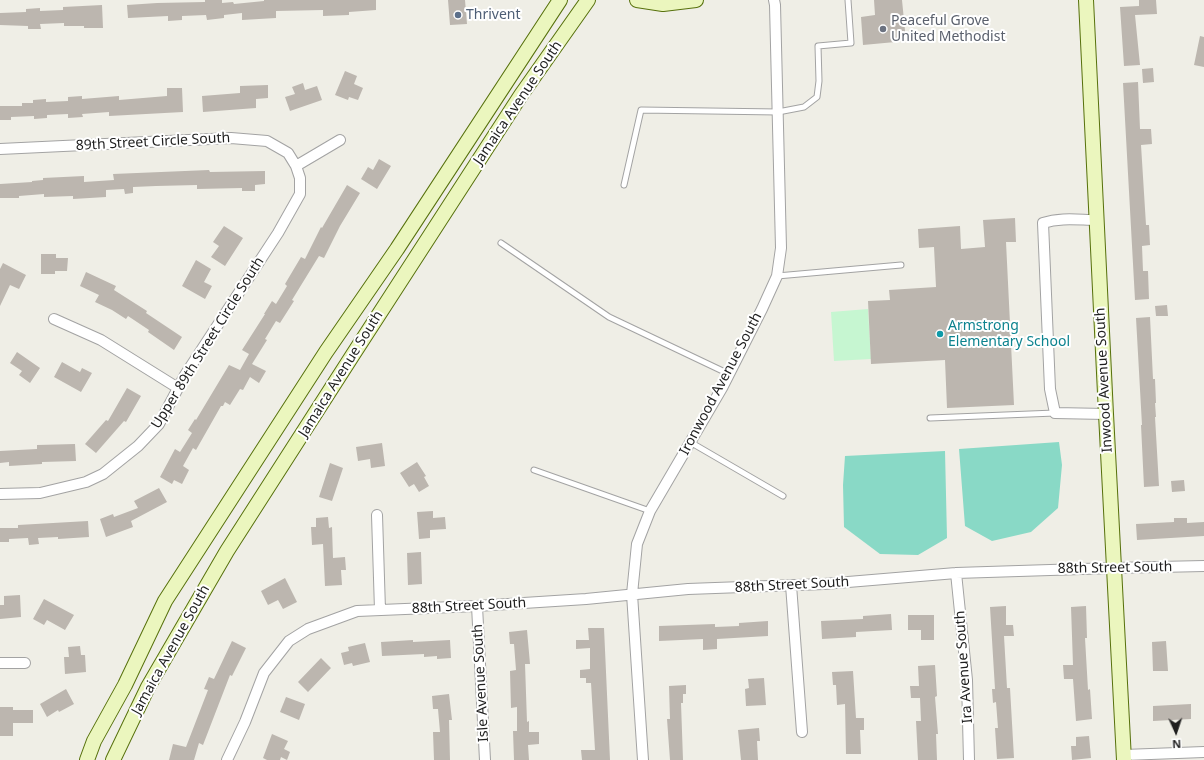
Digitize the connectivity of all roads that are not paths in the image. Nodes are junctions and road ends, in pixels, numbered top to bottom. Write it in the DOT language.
graph roads {
  1 [pos="560,0"];
  2 [pos="588,0"];
  3 [pos="637,0"];
  4 [pos="696,0"];
  5 [pos="774,0"];
  6 [pos="848,0"];
  7 [pos="1086,0"];
  8 [pos="778,112"];
  9 [pos="340,140"];
  10 [pos="0,150"];
  11 [pos="296,166"];
  12 [pos="624,185"];
  13 [pos="1097,220"];
  14 [pos="501,243"];
  15 [pos="901,265"];
  16 [pos="777,276"];
  17 [pos="54,319"];
  18 [pos="729,374"];
  19 [pos="178,388"];
  20 [pos="1055,413"];
  21 [pos="1106,414"];
  22 [pos="930,418"];
  23 [pos="690,442"];
  24 [pos="534,470"];
  25 [pos="0,494"];
  26 [pos="783,496"];
  27 [pos="650,511"];
  28 [pos="377,516"];
  29 [pos="1204,566"];
  30 [pos="1114,568"];
  31 [pos="956,573"];
  32 [pos="790,585"];
  33 [pos="632,594"];
  34 [pos="477,606"];
  35 [pos="380,610"];
  36 [pos="0,663"];
  37 [pos="25,663"];
  38 [pos="802,732"];
  39 [pos="1204,752"];
  40 [pos="1124,758"];
  41 [pos="87,760"];
  42 [pos="113,760"];
  43 [pos="227,760"];
  44 [pos="485,760"];
  45 [pos="643,760"];
  46 [pos="969,760"];
  1 -- 41 [label="main road, Jamaica Avenue South"];
  2 -- 42 [label="main road, Jamaica Avenue South"];
  3 -- 4 [label="main road"];
  5 -- 8 [label="street, Ironwood Avenue South"];
  6 -- 8 [label="lane"];
  7 -- 13 [label="main road, Inwood Avenue South"];
  8 -- 12 [label="lane"];
  8 -- 16 [label="street, Ironwood Avenue South"];
  9 -- 11 [label="street"];
  10 -- 11 [label="street, 89th Street Circle South"];
  11 -- 19 [label="street, Upper 89th Street Circle South"];
  13 -- 20 [label="street"];
  13 -- 21 [label="main road, Inwood Avenue South"];
  14 -- 18 [label="lane"];
  15 -- 16 [label="lane"];
  16 -- 18 [label="street, Ironwood Avenue South"];
  17 -- 19 [label="street"];
  18 -- 23 [label="street, Ironwood Avenue South"];
  19 -- 25 [label="street, Upper 89th Street Circle South"];
  20 -- 21 [label="street"];
  20 -- 22 [label="lane"];
  21 -- 30 [label="main road, Inwood Avenue South"];
  23 -- 26 [label="lane"];
  23 -- 27 [label="street, Ironwood Avenue South"];
  24 -- 27 [label="lane"];
  27 -- 33 [label="street, Ironwood Avenue South"];
  28 -- 35 [label="street"];
  29 -- 30 [label="street, 88th Street South"];
  30 -- 31 [label="street, 88th Street South"];
  30 -- 40 [label="main road, Inwood Avenue South"];
  31 -- 32 [label="street, 88th Street South"];
  31 -- 46 [label="street, Ira Avenue South"];
  32 -- 33 [label="street, 88th Street South"];
  32 -- 38 [label="street"];
  33 -- 34 [label="street, 88th Street South"];
  33 -- 45 [label="street, Ironwood Avenue South"];
  34 -- 35 [label="street, 88th Street South"];
  34 -- 44 [label="street, Isle Avenue South"];
  35 -- 43 [label="street, 88th Street South"];
  36 -- 37 [label="street"];
  39 -- 40 [label="street"];
}
